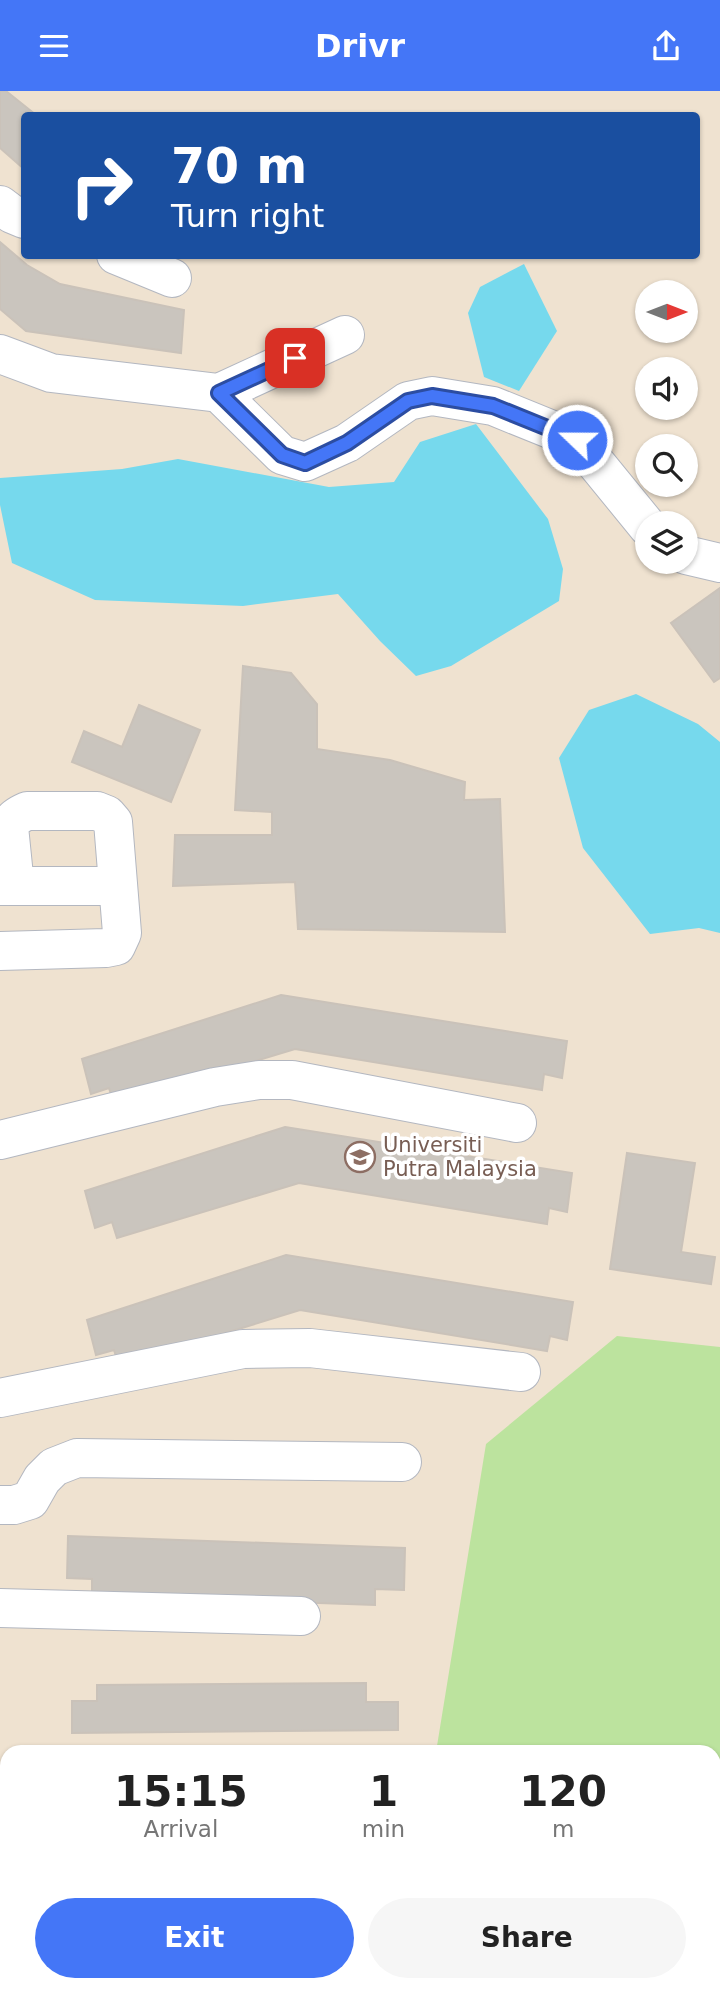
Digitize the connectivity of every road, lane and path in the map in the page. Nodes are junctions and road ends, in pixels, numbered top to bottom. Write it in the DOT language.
graph roads {
  1 [pos="0,205"];
  2 [pos="21,218"];
  3 [pos="126,259"];
  4 [pos="172,278"];
  5 [pos="345,335"];
  6 [pos="0,354"];
  7 [pos="219,393"];
  8 [pos="635,511"];
  9 [pos="698,558"];
  10 [pos="720,563"];
  11 [pos="8,886"];
  12 [pos="117,886"];
  13 [pos="0,951"];
  14 [pos="517,1123"];
  15 [pos="0,1140"];
  16 [pos="521,1373"];
  17 [pos="0,1398"];
  18 [pos="402,1462"];
  19 [pos="0,1505"];
  20 [pos="0,1608"];
  21 [pos="301,1616"];
  1 -- 2 [label="street"];
  3 -- 4 [label="street"];
  5 -- 7 [label="street"];
  6 -- 7 [label="street"];
  7 -- 8 [label="street"];
  9 -- 10 [label="street"];
  11 -- 12 [label="street"];
  11 -- 12 [label="street"];
  12 -- 13 [label="street"];
  14 -- 15 [label="street"];
  16 -- 17 [label="street"];
  18 -- 19 [label="street"];
  20 -- 21 [label="street"];
}
